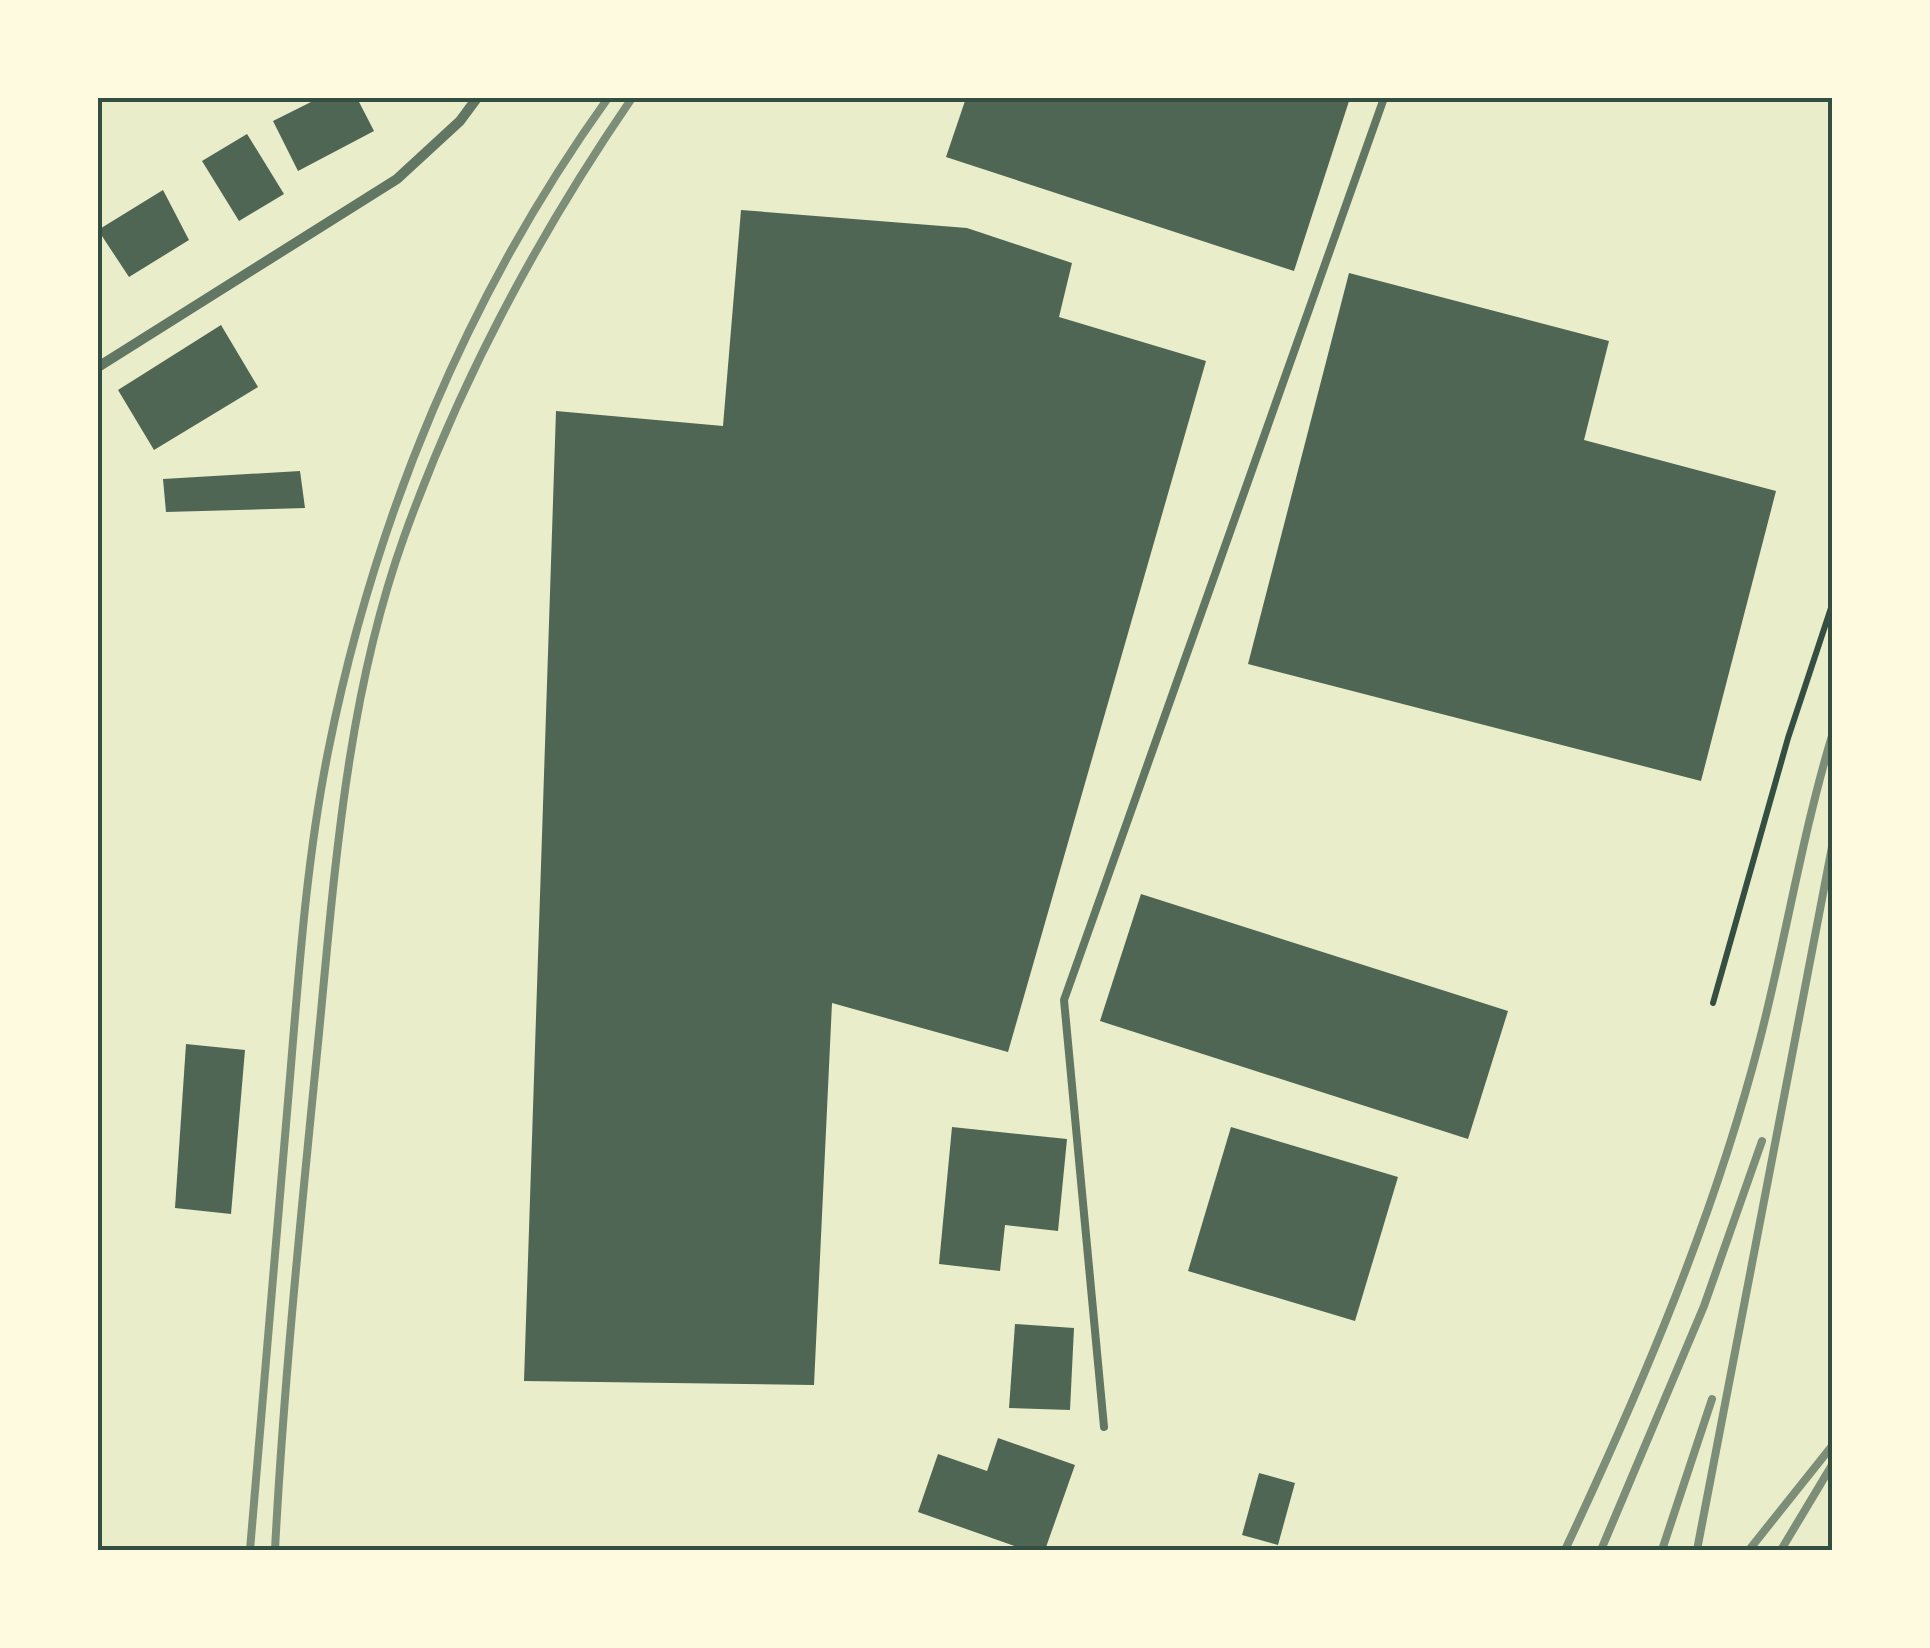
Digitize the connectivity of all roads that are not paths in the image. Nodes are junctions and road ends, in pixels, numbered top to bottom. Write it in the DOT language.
graph roads {
  1 [pos="477,98"];
  2 [pos="1384,98"];
  3 [pos="98,367"];
  4 [pos="1104,1427"];
  1 -- 3 [label="street"];
  2 -- 4 [label="lane"];
}
